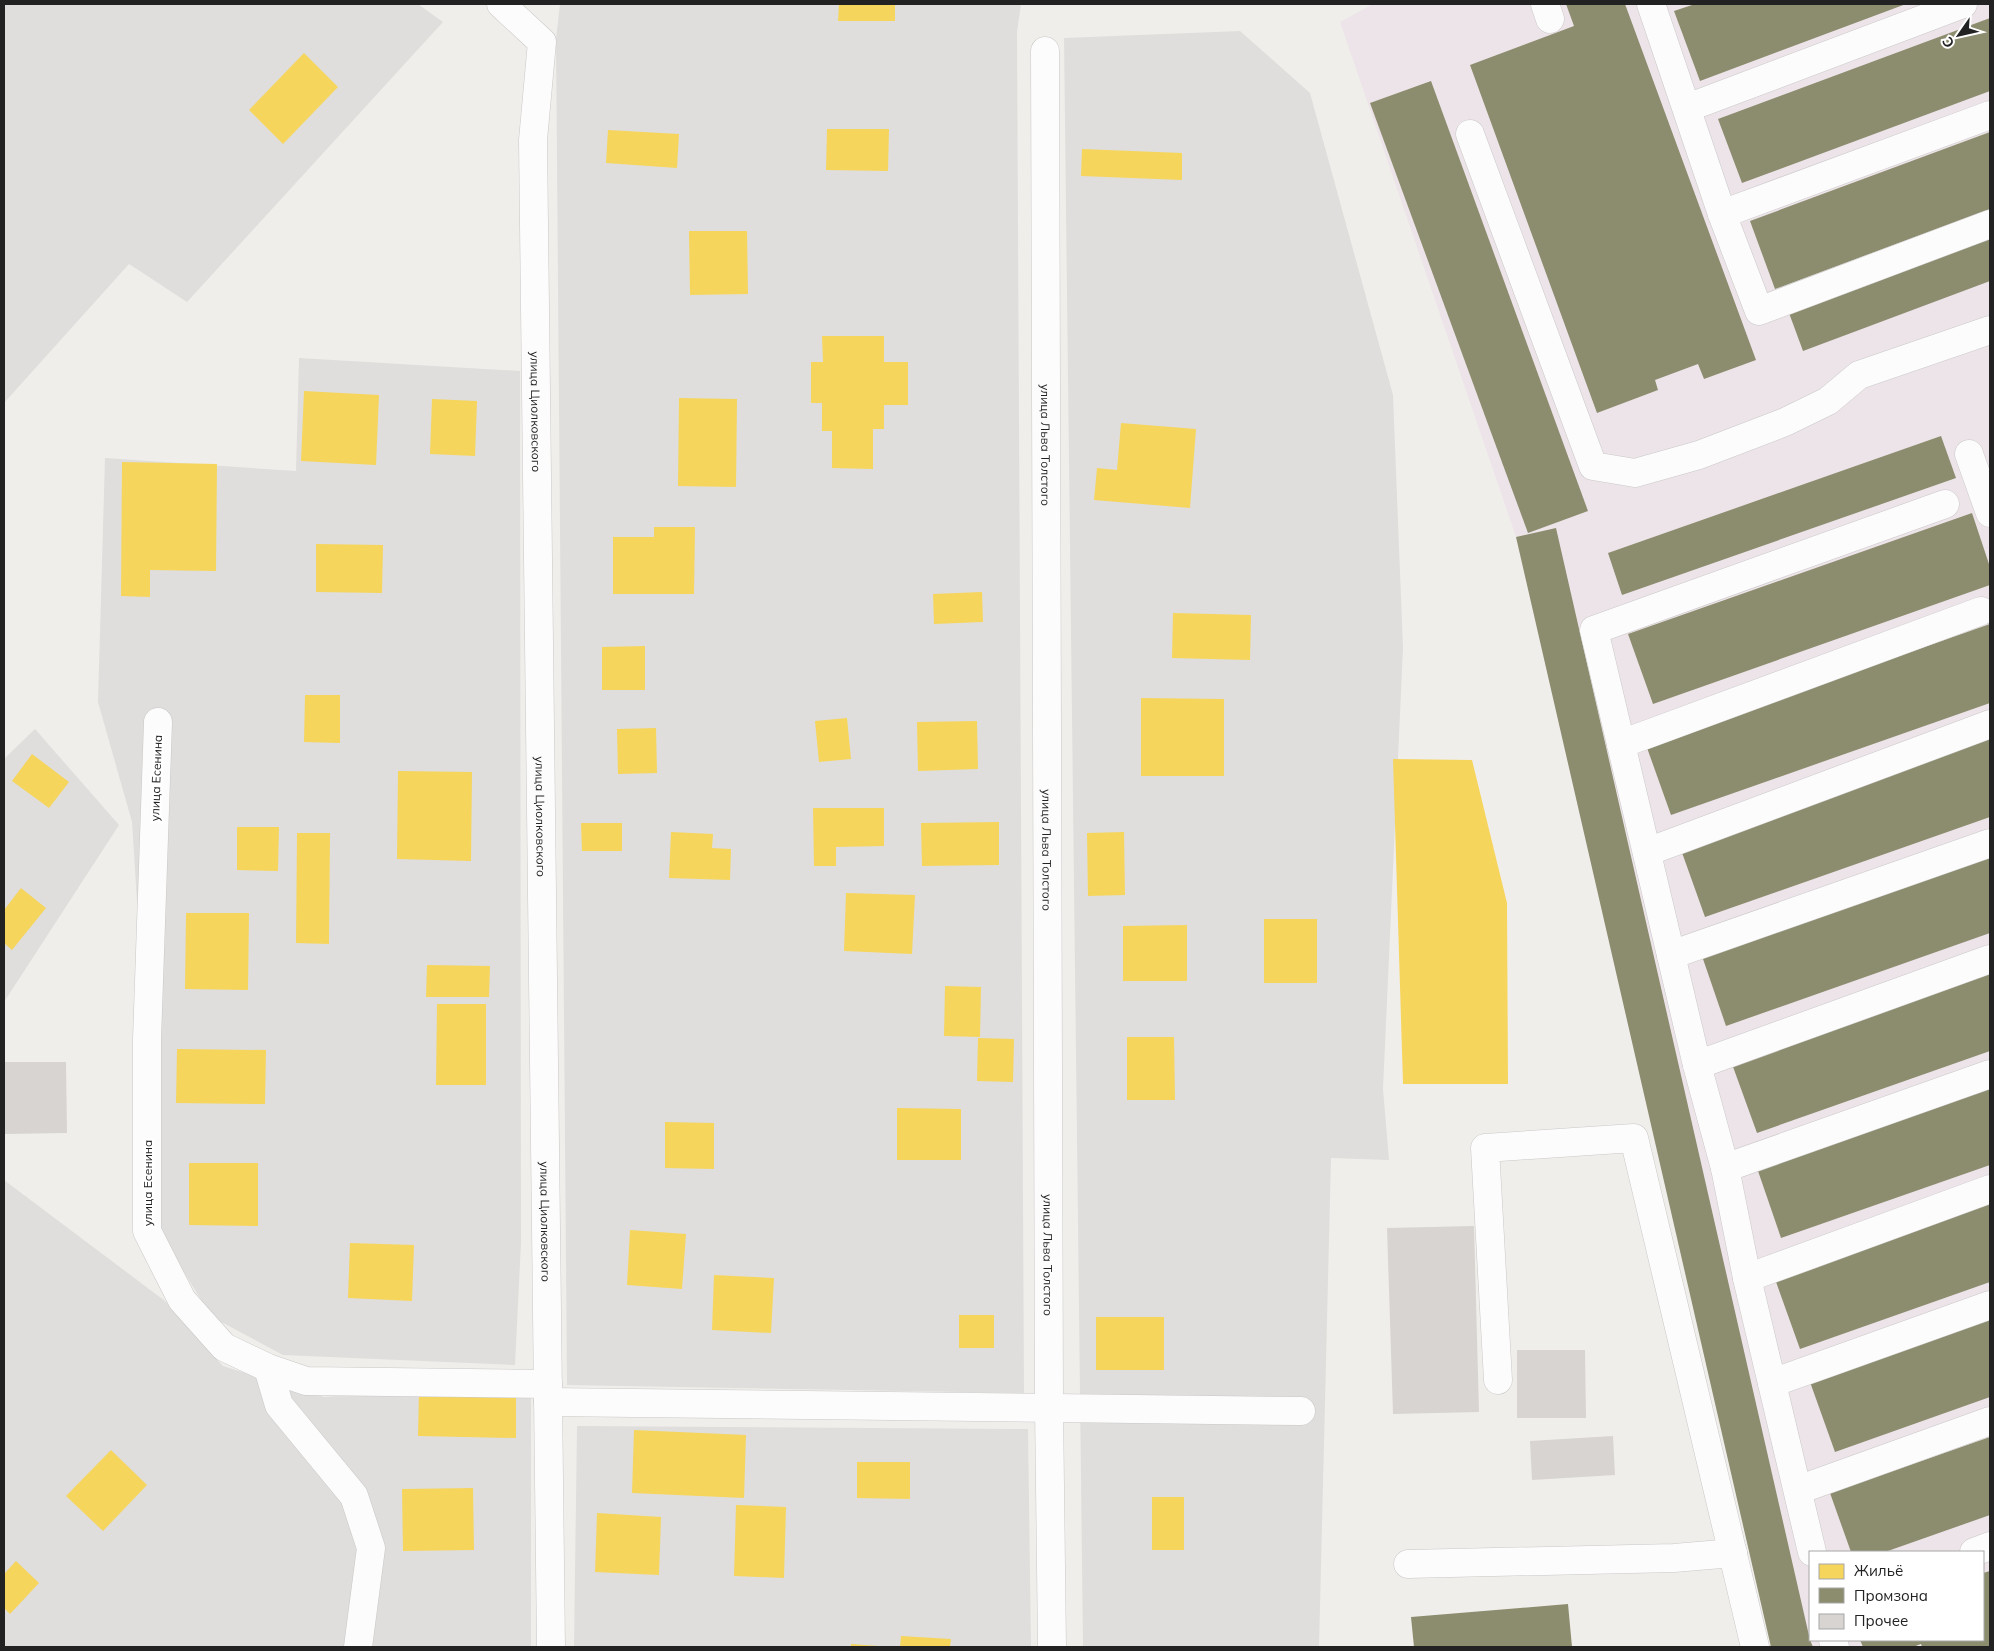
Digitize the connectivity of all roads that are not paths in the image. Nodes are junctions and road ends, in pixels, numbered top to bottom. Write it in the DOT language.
graph roads {
  1 [pos="501,4"];
  2 [pos="1651,4"];
  3 [pos="1963,4"];
  4 [pos="1045,51"];
  5 [pos="1687,108"];
  6 [pos="1990,115"];
  7 [pos="1470,134"];
  8 [pos="1722,214"];
  9 [pos="1990,224"];
  10 [pos="1990,330"];
  11 [pos="1969,454"];
  12 [pos="1945,504"];
  13 [pos="1990,513"];
  14 [pos="1981,611"];
  15 [pos="158,722"];
  16 [pos="1990,724"];
  17 [pos="1621,744"];
  18 [pos="1990,843"];
  19 [pos="1647,852"];
  20 [pos="1671,955"];
  21 [pos="1990,959"];
  22 [pos="1697,1065"];
  23 [pos="1990,1074"];
  24 [pos="1725,1168"];
  25 [pos="1990,1190"];
  26 [pos="1747,1278"];
  27 [pos="1990,1305"];
  28 [pos="268,1368"];
  29 [pos="1498,1380"];
  30 [pos="1772,1383"];
  31 [pos="548,1393"];
  32 [pos="1049,1407"];
  33 [pos="1301,1411"];
  34 [pos="1990,1421"];
  35 [pos="1798,1490"];
  36 [pos="1990,1546"];
  37 [pos="1812,1551"];
  38 [pos="1977,1551"];
  39 [pos="1733,1553"];
  40 [pos="1408,1564"];
  41 [pos="358,1647"];
  42 [pos="551,1647"];
  43 [pos="1052,1647"];
  44 [pos="1755,1647"];
  1 -- 31 [label="street, улица Циолковского"];
  2 -- 5 [label="street"];
  3 -- 5 [label="street"];
  4 -- 32 [label="street, улица Льва Толстого"];
  5 -- 8 [label="street"];
  6 -- 8 [label="street"];
  7 -- 10 [label="street"];
  8 -- 9 [label="street"];
  11 -- 13 [label="street"];
  12 -- 17 [label="street"];
  14 -- 17 [label="street"];
  15 -- 28 [label="street, улица Есенина"];
  16 -- 19 [label="street"];
  17 -- 19 [label="street"];
  18 -- 20 [label="street"];
  19 -- 20 [label="street"];
  20 -- 22 [label="street"];
  21 -- 22 [label="street"];
  22 -- 24 [label="street"];
  23 -- 24 [label="street"];
  24 -- 26 [label="street"];
  25 -- 26 [label="street"];
  26 -- 30 [label="street"];
  27 -- 30 [label="street"];
  28 -- 31 [label="street, улица Есенина"];
  28 -- 41 [label="street"];
  29 -- 39 [label="street"];
  30 -- 35 [label="street"];
  31 -- 32 [label="street, улица Есенина"];
  31 -- 42 [label="street, улица Циолковского"];
  32 -- 33 [label="street, улица Есенина"];
  32 -- 43 [label="street, улица Льва Толстого"];
  34 -- 35 [label="street"];
  35 -- 37 [label="street"];
  36 -- 38 [label="street"];
  39 -- 40 [label="street"];
  39 -- 44 [label="street"];
}
